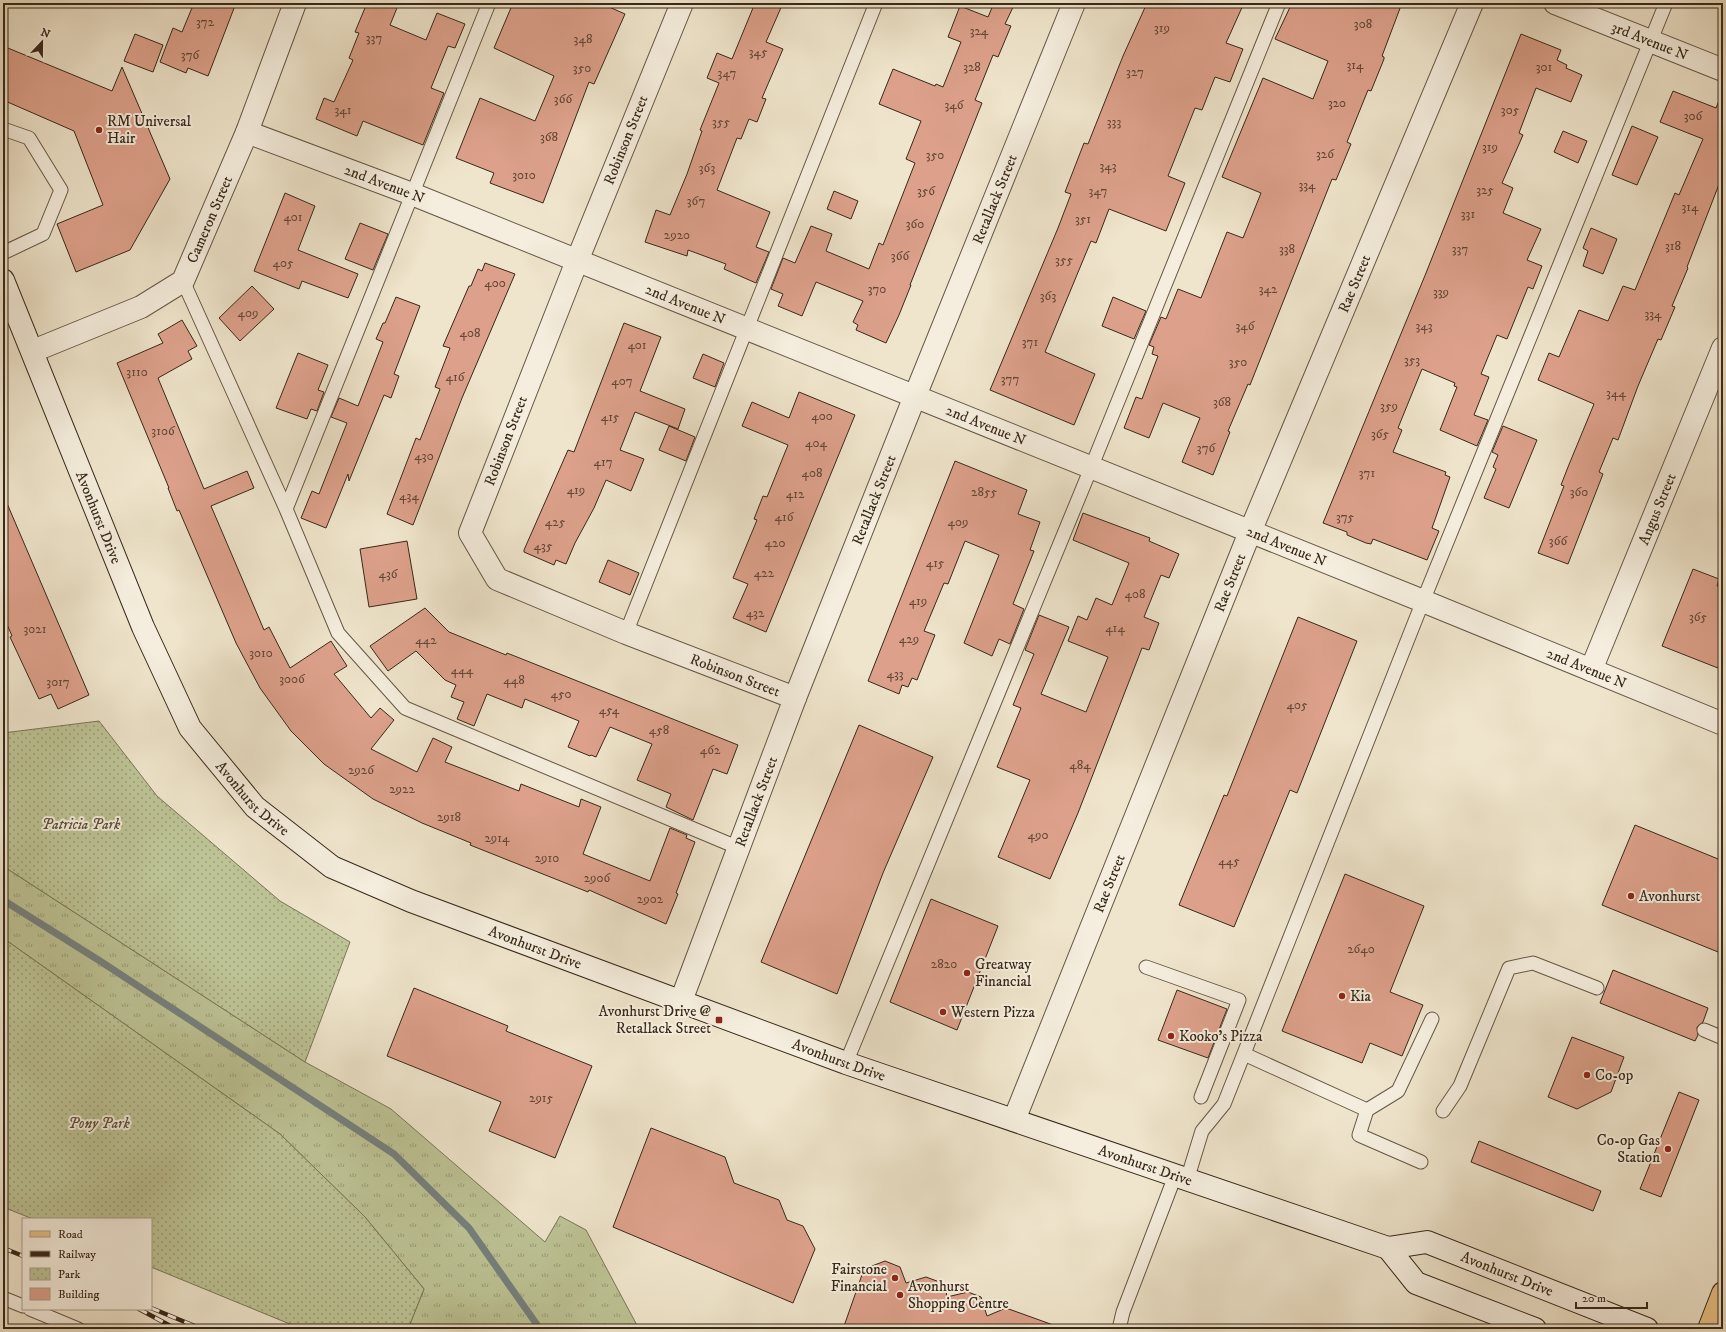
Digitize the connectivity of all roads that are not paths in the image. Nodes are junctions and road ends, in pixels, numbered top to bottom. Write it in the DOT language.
graph roads {
  1 [pos="489,3"];
  2 [pos="682,3"];
  3 [pos="876,3"];
  4 [pos="1074,3"];
  5 [pos="1279,3"];
  6 [pos="1472,3"];
  7 [pos="1555,3"];
  8 [pos="1666,3"];
  9 [pos="291,4"];
  10 [pos="1650,41"];
  11 [pos="1723,70"];
  12 [pos="3,131"];
  13 [pos="248,132"];
  14 [pos="412,194"];
  15 [pos="3,253"];
  16 [pos="577,261"];
  17 [pos="3,280"];
  18 [pos="183,281"];
  19 [pos="747,330"];
  20 [pos="1723,348"];
  21 [pos="33,352"];
  22 [pos="914,396"];
  23 [pos="1091,468"];
  24 [pos="286,509"];
  25 [pos="1250,532"];
  26 [pos="1422,601"];
  27 [pos="626,633"];
  28 [pos="1591,670"];
  29 [pos="795,698"];
  30 [pos="1723,724"];
  31 [pos="739,848"];
  32 [pos="1146,967"];
  33 [pos="1597,988"];
  34 [pos="681,1000"];
  35 [pos="1432,1019"];
  36 [pos="1704,1030"];
  37 [pos="1723,1038"];
  38 [pos="1244,1054"];
  39 [pos="846,1063"];
  40 [pos="1201,1097"];
  41 [pos="1367,1110"];
  42 [pos="1443,1111"];
  43 [pos="1014,1120"];
  44 [pos="1422,1162"];
  45 [pos="1181,1178"];
  46 [pos="1388,1248"];
  47 [pos="1723,1293"];
  48 [pos="3,1298"];
  49 [pos="22,1306"];
  50 [pos="32,1310"];
  51 [pos="78,1329"];
  52 [pos="1119,1329"];
  53 [pos="1535,1329"];
  54 [pos="1647,1329"];
  55 [pos="1708,1329"];
  1 -- 14 [label="lane"];
  2 -- 16 [label="street, Robinson Street"];
  3 -- 19 [label="lane"];
  4 -- 22 [label="street, Retallack Street"];
  5 -- 23 [label="lane"];
  6 -- 25 [label="street, Rae Street"];
  7 -- 10 [label="street, 3rd Avenue N"];
  8 -- 10 [label="lane"];
  9 -- 13 [label="street, Cameron Street"];
  10 -- 11 [label="street, 3rd Avenue N"];
  10 -- 26 [label="lane"];
  12 -- 15 [label="lane"];
  13 -- 14 [label="street, 2nd Avenue N"];
  13 -- 18 [label="street, Cameron Street"];
  14 -- 16 [label="street, 2nd Avenue N"];
  14 -- 24 [label="lane"];
  16 -- 19 [label="street, 2nd Avenue N"];
  16 -- 27 [label="street, Robinson Street"];
  17 -- 21 [label="street, Avonhurst Drive"];
  18 -- 21 [label="street, Cameron Street"];
  18 -- 24 [label="lane"];
  19 -- 22 [label="street, 2nd Avenue N"];
  19 -- 27 [label="lane"];
  20 -- 28 [label="street, Angus Street"];
  21 -- 34 [label="street, Avonhurst Drive"];
  22 -- 23 [label="street, 2nd Avenue N"];
  22 -- 29 [label="street, Retallack Street"];
  23 -- 25 [label="street, 2nd Avenue N"];
  23 -- 39 [label="lane"];
  24 -- 31 [label="lane"];
  25 -- 26 [label="street, 2nd Avenue N"];
  25 -- 43 [label="street, Rae Street"];
  26 -- 28 [label="street, 2nd Avenue N"];
  26 -- 38 [label="lane"];
  27 -- 29 [label="street, Robinson Street"];
  28 -- 30 [label="street, 2nd Avenue N"];
  29 -- 31 [label="street, Retallack Street"];
  31 -- 34 [label="street, Retallack Street"];
  32 -- 40 [label="lane"];
  33 -- 42 [label="lane"];
  34 -- 39 [label="street, Avonhurst Drive"];
  35 -- 41 [label="lane"];
  36 -- 37 [label="lane"];
  38 -- 41 [label="lane"];
  38 -- 45 [label="lane"];
  39 -- 43 [label="street, Avonhurst Drive"];
  41 -- 44 [label="lane"];
  43 -- 45 [label="street, Avonhurst Drive"];
  45 -- 46 [label="street, Avonhurst Drive"];
  45 -- 52 [label="lane"];
  46 -- 53 [label="street"];
  46 -- 54 [label="street, Avonhurst Drive"];
  47 -- 55 [label="main road"];
  48 -- 49 [label="lane"];
  50 -- 51 [label="lane"];
}
